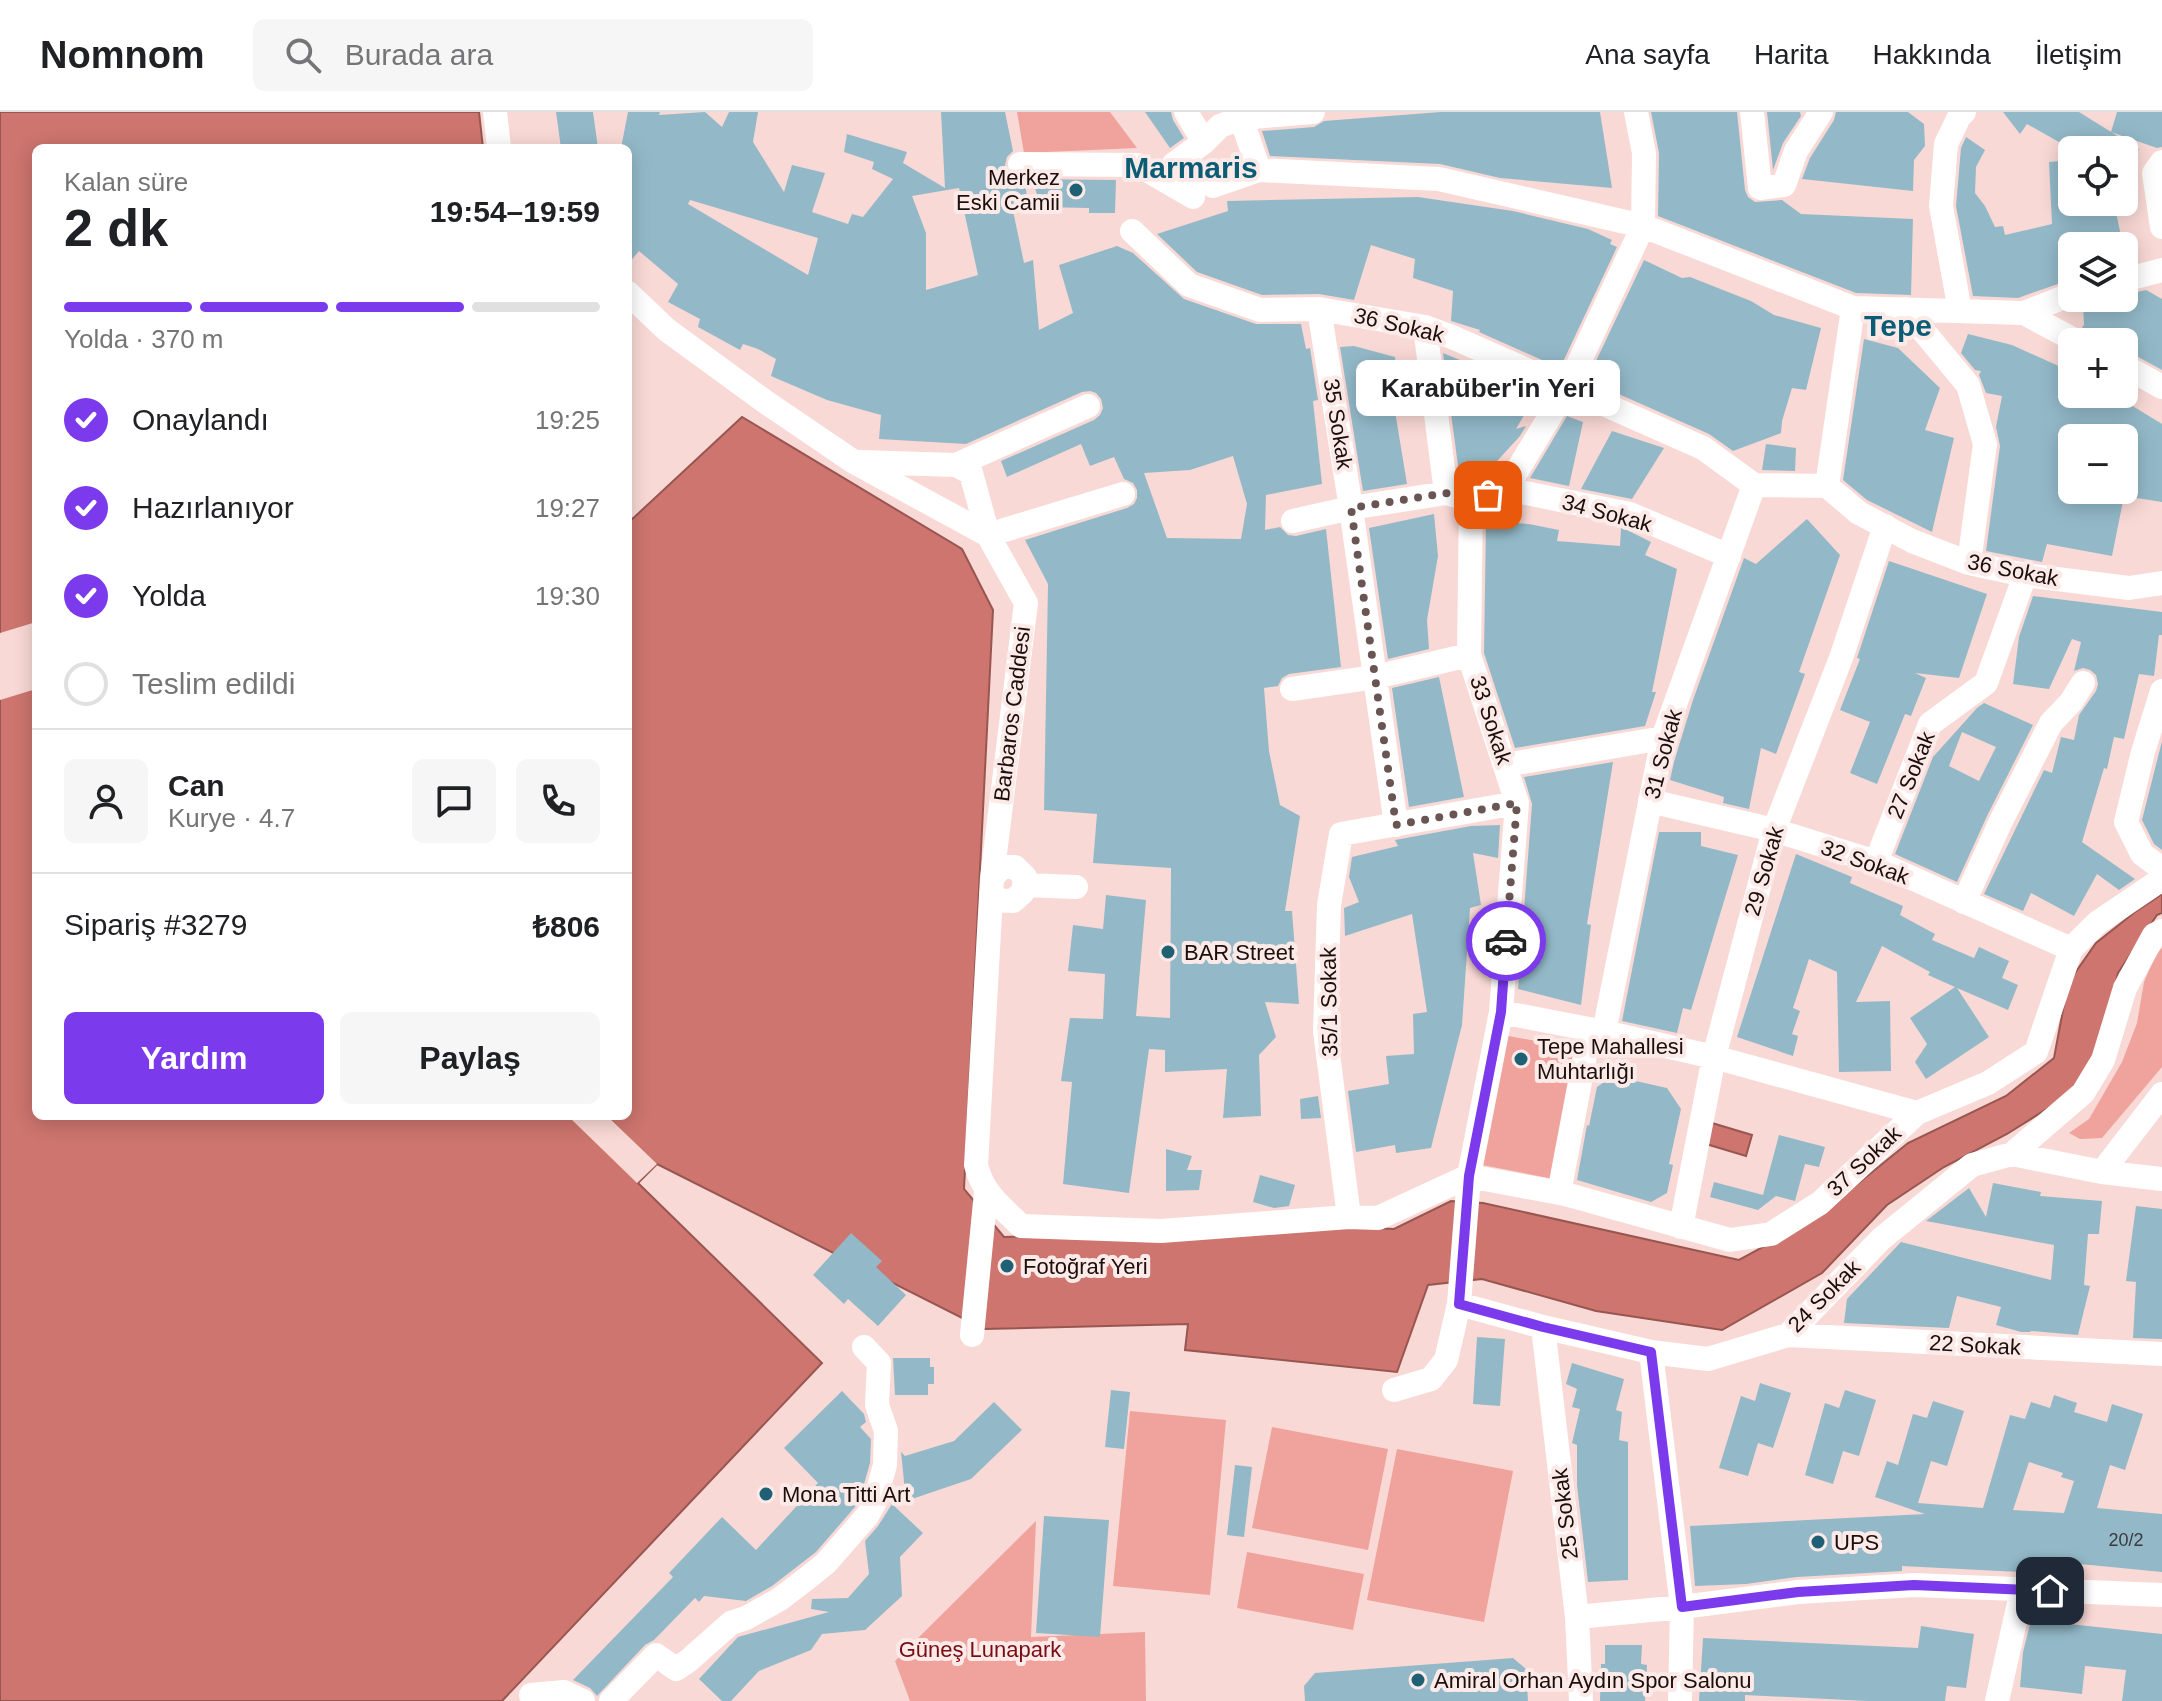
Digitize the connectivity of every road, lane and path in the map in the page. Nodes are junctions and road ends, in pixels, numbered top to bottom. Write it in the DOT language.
graph roads {
  1 [pos="495,112"];
  2 [pos="1186,112"];
  3 [pos="1313,112"];
  4 [pos="1636,112"];
  5 [pos="1752,112"];
  6 [pos="1821,112"];
  7 [pos="1958,114"];
  8 [pos="1239,115"];
  9 [pos="1204,142"];
  10 [pos="499,144"];
  11 [pos="2162,162"];
  12 [pos="1020,164"];
  13 [pos="1259,170"];
  14 [pos="1193,197"];
  15 [pos="1643,226"];
  16 [pos="2162,227"];
  17 [pos="1132,231"];
  18 [pos="2162,270"];
  19 [pos="2138,276"];
  20 [pos="632,297"];
  21 [pos="2058,300"];
  22 [pos="1853,308"];
  23 [pos="1319,309"];
  24 [pos="1905,309"];
  25 [pos="1960,311"];
  26 [pos="2024,313"];
  27 [pos="1425,327"];
  28 [pos="2058,331"];
  29 [pos="2138,374"];
  30 [pos="2162,387"];
  31 [pos="1567,388"];
  32 [pos="1088,406"];
  33 [pos="854,462"];
  34 [pos="956,465"];
  35 [pos="1754,485"];
  36 [pos="1827,486"];
  37 [pos="1506,489"];
  38 [pos="1446,493"];
  39 [pos="1123,494"];
  40 [pos="1471,500"];
  41 [pos="1351,508"];
  42 [pos="1293,521"];
  43 [pos="1885,526"];
  44 [pos="988,535"];
  45 [pos="1729,556"];
  46 [pos="1969,563"];
  47 [pos="2025,575"];
  48 [pos="2162,583"];
  49 [pos="1469,655"];
  50 [pos="1375,677"];
  51 [pos="2083,683"];
  52 [pos="1292,689"];
  53 [pos="2162,691"];
  54 [pos="1663,738"];
  55 [pos="1505,765"];
  56 [pos="1650,801"];
  57 [pos="1517,803"];
  58 [pos="1396,825"];
  59 [pos="1774,830"];
  60 [pos="1876,862"];
  61 [pos="2162,869"];
  62 [pos="2162,879"];
  63 [pos="991,886"];
  64 [pos="1076,887"];
  65 [pos="1964,902"];
  66 [pos="2162,931"];
  67 [pos="2071,949"];
  68 [pos="1501,1012"];
  69 [pos="1597,1030"];
  70 [pos="1714,1057"];
  71 [pos="2162,1094"];
  72 [pos="1917,1113"];
  73 [pos="2012,1154"];
  74 [pos="2102,1172"];
  75 [pos="2162,1179"];
  76 [pos="1468,1185"];
  77 [pos="986,1192"];
  78 [pos="1559,1193"];
  79 [pos="1349,1217"];
  80 [pos="1681,1227"];
  81 [pos="1460,1299"];
  82 [pos="1543,1327"];
  83 [pos="972,1335"];
  84 [pos="1788,1335"];
  85 [pos="864,1347"];
  86 [pos="1651,1352"];
  87 [pos="2162,1354"];
  88 [pos="1394,1390"];
  89 [pos="2022,1590"];
  90 [pos="2162,1595"];
  91 [pos="1682,1607"];
  92 [pos="1577,1617"];
  93 [pos="531,1695"];
  94 [pos="583,1701"];
  95 [pos="611,1701"];
  96 [pos="1581,1701"];
  97 [pos="1680,1701"];
  98 [pos="1997,1701"];
  1 -- 10 [label="street"];
  2 -- 9 [label="street"];
  3 -- 8 [label="street"];
  4 -- 15 [label="street"];
  5 -- 6 [label="street"];
  7 -- 25 [label="street"];
  8 -- 9 [label="street"];
  8 -- 13 [label="street"];
  9 -- 13 [label="street"];
  11 -- 16 [label="street"];
  12 -- 14 [label="street"];
  13 -- 15 [label="street"];
  15 -- 22 [label="street"];
  15 -- 31 [label="street"];
  17 -- 23 [label="street, 36 Sokak"];
  18 -- 19 [label="street"];
  20 -- 33 [label="street"];
  21 -- 26 [label="street"];
  22 -- 24 [label="street"];
  22 -- 36 [label="street"];
  23 -- 27 [label="street, 36 Sokak"];
  23 -- 41 [label="street, 35 Sokak"];
  24 -- 25 [label="street"];
  24 -- 46 [label="street"];
  25 -- 26 [label="street"];
  26 -- 28 [label="street"];
  27 -- 31 [label="street, 36 Sokak"];
  27 -- 38 [label="street"];
  29 -- 30 [label="street"];
  31 -- 35 [label="street, 36 Sokak"];
  31 -- 37 [label="street"];
  32 -- 34 [label="street"];
  33 -- 34 [label="street"];
  33 -- 44 [label="street"];
  34 -- 44 [label="street, Barbaros Caddesi"];
  35 -- 36 [label="street"];
  35 -- 45 [label="street, 31 Sokak"];
  36 -- 43 [label="street, 36 Sokak"];
  37 -- 40 [label="street, 34 Sokak"];
  37 -- 45 [label="street, 34 Sokak"];
  38 -- 40 [label="street"];
  38 -- 41 [label="street"];
  39 -- 44 [label="street"];
  40 -- 49 [label="street, 33 Sokak"];
  41 -- 42 [label="street"];
  41 -- 50 [label="street, 35 Sokak"];
  43 -- 46 [label="street, 36 Sokak"];
  43 -- 59 [label="street, 29 Sokak"];
  44 -- 63 [label="street, Barbaros Caddesi"];
  45 -- 54 [label="street, 31 Sokak"];
  46 -- 47 [label="street, 36 Sokak"];
  47 -- 48 [label="street, 36 Sokak"];
  47 -- 60 [label="street, 27 Sokak"];
  49 -- 50 [label="street"];
  49 -- 55 [label="street, 33 Sokak"];
  50 -- 52 [label="street"];
  50 -- 58 [label="street, 35 Sokak"];
  51 -- 65 [label="street"];
  53 -- 61 [label="street"];
  54 -- 55 [label="street"];
  54 -- 56 [label="street, 31 Sokak"];
  55 -- 57 [label="street, 33 Sokak"];
  56 -- 59 [label="street, 32 Sokak"];
  56 -- 69 [label="street, 31 Sokak"];
  57 -- 58 [label="street"];
  57 -- 68 [label="street, 33 Sokak"];
  58 -- 79 [label="street, 35/1 Sokak"];
  59 -- 60 [label="street, 32 Sokak"];
  59 -- 70 [label="street, 29 Sokak"];
  60 -- 65 [label="street, 32 Sokak"];
  62 -- 67 [label="street, 37 Sokak"];
  63 -- 64 [label="street"];
  63 -- 77 [label="street, Barbaros Caddesi"];
  65 -- 67 [label="street, 32 Sokak"];
  66 -- 73 [label="street"];
  67 -- 72 [label="street, 37 Sokak"];
  68 -- 69 [label="street"];
  68 -- 76 [label="street, 33 Sokak"];
  69 -- 70 [label="street"];
  69 -- 78 [label="street, 31 Sokak"];
  70 -- 72 [label="street"];
  70 -- 80 [label="street, 29 Sokak"];
  71 -- 74 [label="street"];
  72 -- 80 [label="street, 37 Sokak"];
  73 -- 74 [label="street, 24 Sokak"];
  73 -- 84 [label="street, 24 Sokak"];
  74 -- 75 [label="street, 24 Sokak"];
  76 -- 78 [label="street, 37 Sokak"];
  76 -- 79 [label="street"];
  76 -- 81 [label="street, 33 Sokak"];
  77 -- 79 [label="street"];
  77 -- 83 [label="street"];
  78 -- 80 [label="street, 37 Sokak"];
  81 -- 82 [label="street, 24 Sokak"];
  81 -- 88 [label="street, 33 Sokak"];
  82 -- 86 [label="street, 24 Sokak"];
  82 -- 92 [label="street, 25 Sokak"];
  84 -- 86 [label="street, 24 Sokak"];
  84 -- 87 [label="street, 22 Sokak"];
  85 -- 95 [label="street"];
  86 -- 91 [label="street"];
  89 -- 90 [label="street"];
  89 -- 91 [label="street"];
  89 -- 98 [label="street"];
  91 -- 92 [label="street"];
  91 -- 97 [label="street"];
  92 -- 96 [label="street, 25 Sokak"];
  93 -- 94 [label="street"];
}
